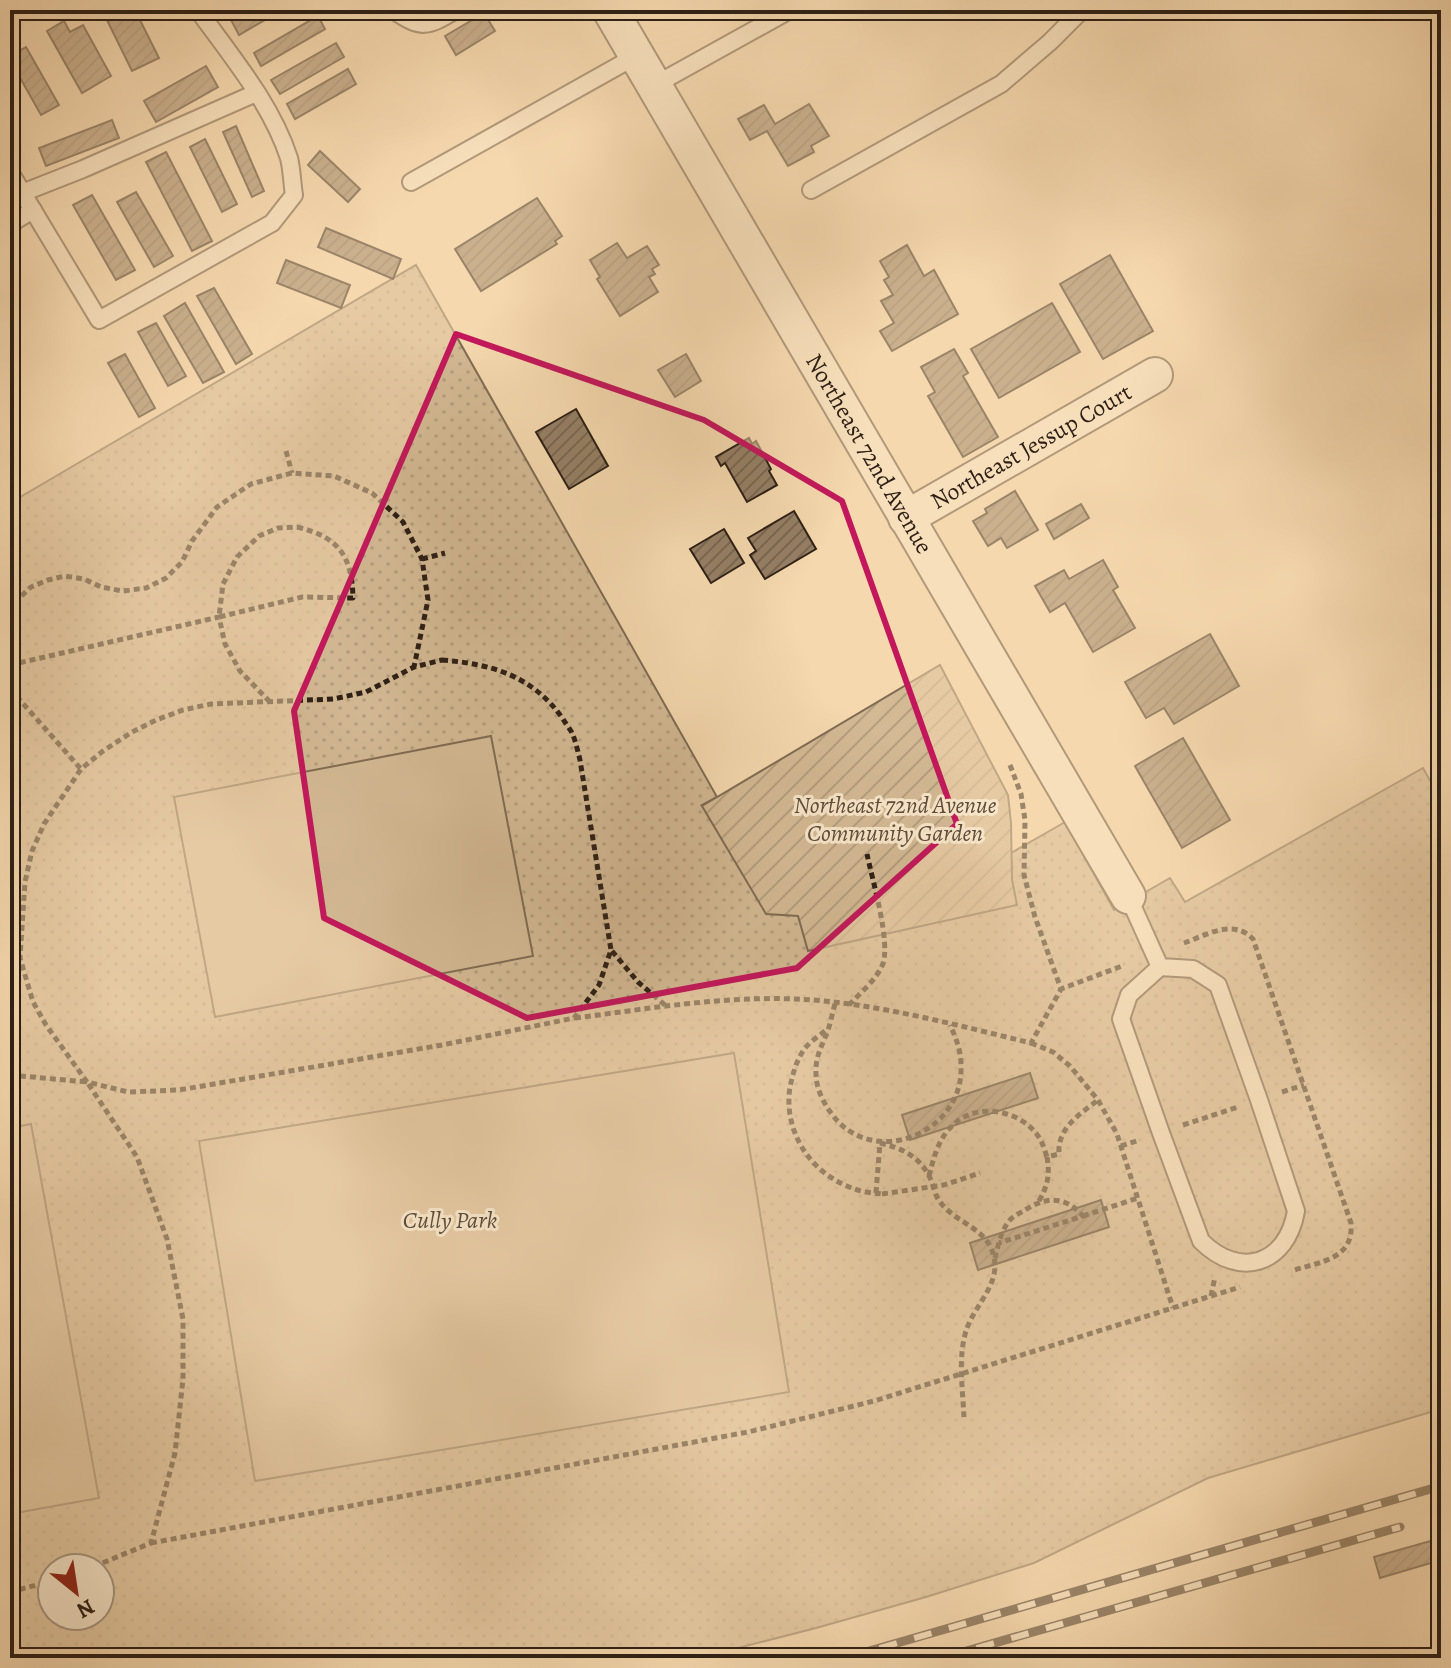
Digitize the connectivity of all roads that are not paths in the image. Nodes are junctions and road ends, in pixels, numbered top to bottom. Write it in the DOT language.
graph roads {
  1 [pos="198,10"];
  2 [pos="393,10"];
  3 [pos="456,10"];
  4 [pos="610,10"];
  5 [pos="790,10"];
  6 [pos="1082,10"];
  7 [pos="636,56"];
  8 [pos="653,86"];
  9 [pos="256,93"];
  10 [pos="10,172"];
  11 [pos="411,182"];
  12 [pos="811,190"];
  13 [pos="22,193"];
  14 [pos="33,210"];
  15 [pos="10,224"];
  16 [pos="1155,375"];
  17 [pos="906,518"];
  18 [pos="1128,896"];
  19 [pos="1157,960"];
  1 -- 9 [label="lane"];
  2 -- 3 [label="lane"];
  4 -- 7 [label="street, Northeast 72nd Avenue"];
  5 -- 8 [label="lane"];
  6 -- 12 [label="lane"];
  7 -- 8 [label="street, Northeast 72nd Avenue"];
  7 -- 11 [label="lane"];
  8 -- 17 [label="street, Northeast 72nd Avenue"];
  9 -- 13 [label="lane"];
  9 -- 14 [label="lane"];
  10 -- 13 [label="lane"];
  13 -- 14 [label="lane"];
  14 -- 15 [label="lane"];
  16 -- 17 [label="street, Northeast Jessup Court"];
  17 -- 18 [label="street, Northeast 72nd Avenue"];
  18 -- 19 [label="lane"];
  19 -- 19 [label="lane"];
}
